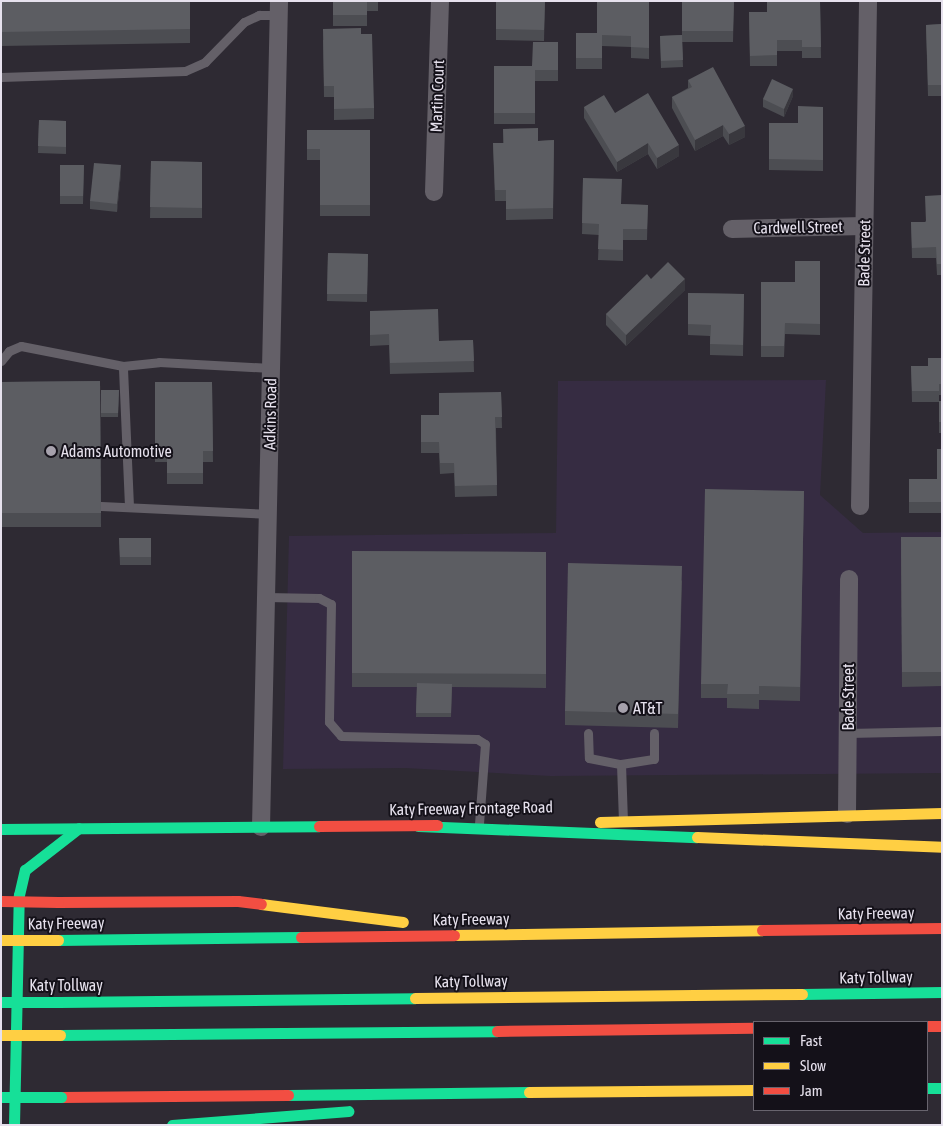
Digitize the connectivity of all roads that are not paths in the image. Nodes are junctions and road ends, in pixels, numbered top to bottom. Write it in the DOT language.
graph roads {
  1 [pos="440,1"];
  2 [pos="868,1"];
  3 [pos="278,8"];
  4 [pos="1,77"];
  5 [pos="434,192"];
  6 [pos="864,226"];
  7 [pos="732,229"];
  8 [pos="1,361"];
  9 [pos="123,366"];
  10 [pos="271,368"];
  11 [pos="101,506"];
  12 [pos="128,506"];
  13 [pos="860,506"];
  14 [pos="268,514"];
  15 [pos="848,579"];
  16 [pos="266,597"];
  17 [pos="942,731"];
  18 [pos="588,733"];
  19 [pos="654,733"];
  20 [pos="848,733"];
  21 [pos="621,764"];
  22 [pos="942,813"];
  23 [pos="847,814"];
  24 [pos="623,821"];
  25 [pos="479,824"];
  26 [pos="418,826"];
  27 [pos="261,827"];
  28 [pos="79,828"];
  29 [pos="1,829"];
  30 [pos="942,847"];
  31 [pos="1,901"];
  32 [pos="942,928"];
  33 [pos="506,934"];
  34 [pos="1,940"];
  35 [pos="942,992"];
  36 [pos="1,1002"];
  37 [pos="928,1026"];
  38 [pos="942,1026"];
  39 [pos="753,1028"];
  40 [pos="1,1035"];
  41 [pos="928,1088"];
  42 [pos="942,1088"];
  43 [pos="753,1090"];
  44 [pos="585,1092"];
  45 [pos="1,1097"];
  46 [pos="408,1106"];
  47 [pos="359,1110"];
  48 [pos="14,1125"];
  49 [pos="172,1125"];
  1 -- 5 [label="street, Martin Court"];
  2 -- 6 [label="street, Bade Street"];
  3 -- 4 [label="lane"];
  3 -- 10 [label="street, Adkins Road"];
  6 -- 7 [label="street, Cardwell Street"];
  6 -- 13 [label="street, Bade Street"];
  8 -- 9 [label="lane"];
  9 -- 10 [label="lane"];
  9 -- 12 [label="lane"];
  10 -- 14 [label="street, Adkins Road"];
  11 -- 12 [label="lane"];
  12 -- 14 [label="lane"];
  14 -- 16 [label="street, Adkins Road"];
  15 -- 20 [label="street, Bade Street"];
  16 -- 25 [label="lane"];
  16 -- 27 [label="street, Adkins Road"];
  17 -- 20 [label="lane"];
  18 -- 21 [label="lane"];
  19 -- 21 [label="lane"];
  20 -- 23 [label="street, Bade Street"];
  21 -- 24 [label="lane"];
  22 -- 23 [label="main road, Katy Freeway Frontage Road"];
  23 -- 24 [label="main road, Katy Freeway Frontage Road"];
  24 -- 25 [label="main road, Katy Freeway Frontage Road"];
  25 -- 26 [label="main road, Katy Freeway Frontage Road"];
  26 -- 27 [label="main road, Katy Freeway Frontage Road"];
  26 -- 30 [label="main road"];
  27 -- 28 [label="main road, Katy Freeway Frontage Road"];
  28 -- 29 [label="main road, Katy Freeway Frontage Road"];
  28 -- 48 [label="main road"];
  31 -- 33 [label="main road, bridge"];
  32 -- 33 [label="main road, Katy Freeway"];
  33 -- 34 [label="main road, Katy Freeway, bridge"];
  35 -- 36 [label="main road, Katy Tollway, bridge"];
  37 -- 38 [label="main road"];
  39 -- 40 [label="main road, bridge"];
  41 -- 42 [label="main road"];
  43 -- 44 [label="main road"];
  44 -- 45 [label="main road, bridge"];
  44 -- 46 [label="main road"];
  47 -- 49 [label="main road"];
}
